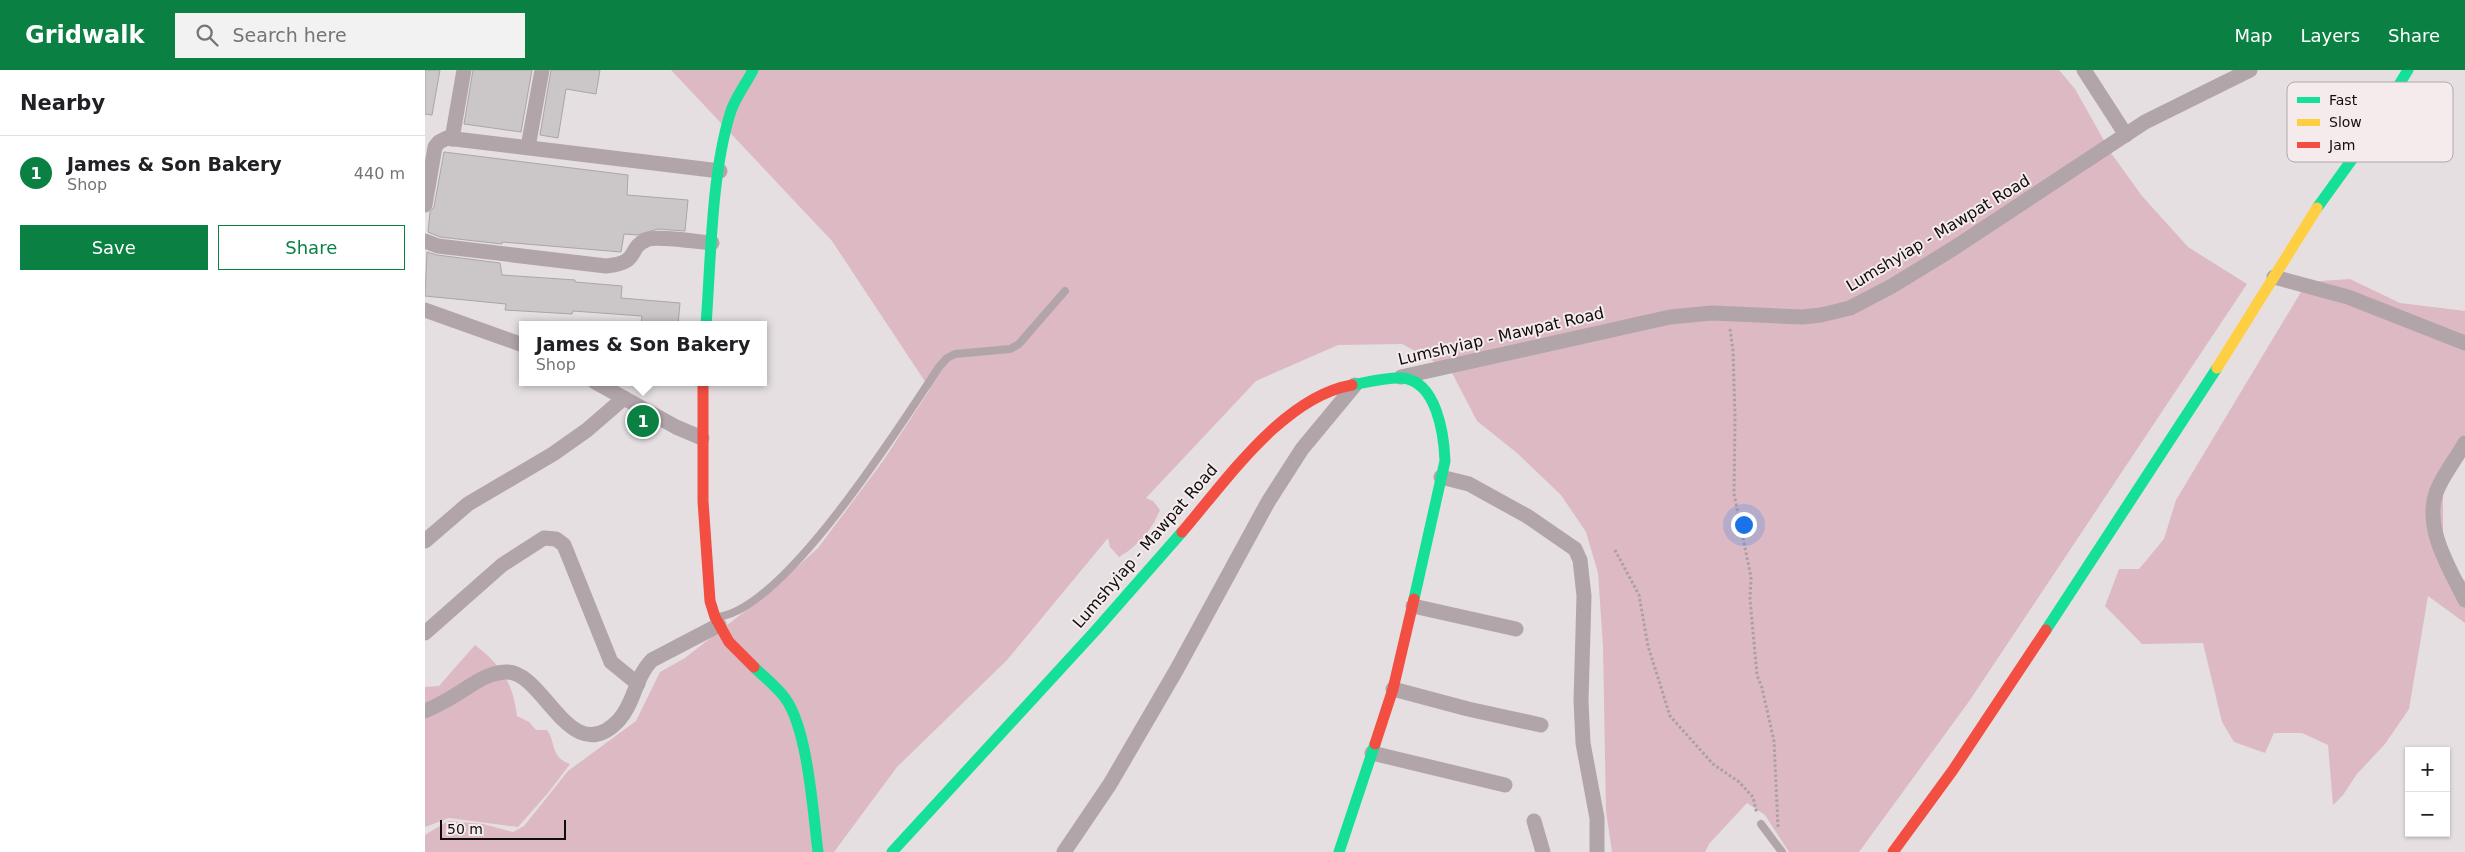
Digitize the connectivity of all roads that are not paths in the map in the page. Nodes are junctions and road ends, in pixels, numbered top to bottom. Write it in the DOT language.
graph roads {
  1 [pos="464,70"];
  2 [pos="542,70"];
  3 [pos="753,70"];
  4 [pos="2085,70"];
  5 [pos="2250,70"];
  6 [pos="2408,70"];
  7 [pos="2401,82"];
  8 [pos="2126,134"];
  9 [pos="453,139"];
  10 [pos="528,147"];
  11 [pos="2350,162"];
  12 [pos="720,171"];
  13 [pos="425,205"];
  14 [pos="425,242"];
  15 [pos="712,243"];
  16 [pos="2274,277"];
  17 [pos="1065,291"];
  18 [pos="425,310"];
  19 [pos="706,321"];
  20 [pos="2465,343"];
  21 [pos="519,344"];
  22 [pos="1392,378"];
  23 [pos="1355,385"];
  24 [pos="602,386"];
  25 [pos="703,386"];
  26 [pos="624,398"];
  27 [pos="702,438"];
  28 [pos="2465,443"];
  29 [pos="1441,477"];
  30 [pos="425,541"];
  31 [pos="2465,600"];
  32 [pos="1413,606"];
  33 [pos="717,621"];
  34 [pos="1516,629"];
  35 [pos="425,633"];
  36 [pos="638,684"];
  37 [pos="1393,689"];
  38 [pos="425,711"];
  39 [pos="1541,725"];
  40 [pos="1372,753"];
  41 [pos="1505,785"];
  42 [pos="1534,821"];
  43 [pos="1761,824"];
  44 [pos="1894,851"];
  45 [pos="818,852"];
  46 [pos="892,852"];
  47 [pos="1064,852"];
  48 [pos="1339,852"];
  49 [pos="1543,852"];
  50 [pos="1597,852"];
  51 [pos="1782,852"];
  1 -- 9 [label="street"];
  2 -- 10 [label="street"];
  3 -- 12 [label="street"];
  4 -- 8 [label="street"];
  5 -- 8 [label="street, Lumshyiap - Mawpat Road"];
  6 -- 7 [label="street"];
  8 -- 22 [label="street, Lumshyiap - Mawpat Road"];
  9 -- 10 [label="street"];
  9 -- 13 [label="street"];
  10 -- 12 [label="street"];
  11 -- 16 [label="street"];
  12 -- 15 [label="street"];
  14 -- 15 [label="street"];
  15 -- 19 [label="street"];
  16 -- 20 [label="street"];
  16 -- 44 [label="street"];
  17 -- 33 [label="lane"];
  18 -- 21 [label="street"];
  22 -- 23 [label="street, Lumshyiap - Mawpat Road"];
  22 -- 29 [label="street"];
  23 -- 46 [label="street, Lumshyiap - Mawpat Road"];
  23 -- 47 [label="street"];
  24 -- 26 [label="street"];
  25 -- 27 [label="street"];
  26 -- 27 [label="street"];
  26 -- 30 [label="street"];
  27 -- 33 [label="street"];
  28 -- 31 [label="street"];
  29 -- 32 [label="street"];
  29 -- 50 [label="street"];
  32 -- 34 [label="street"];
  32 -- 37 [label="street"];
  33 -- 36 [label="street"];
  33 -- 45 [label="street"];
  35 -- 36 [label="street"];
  36 -- 38 [label="street"];
  37 -- 39 [label="street"];
  37 -- 40 [label="street"];
  40 -- 41 [label="street"];
  40 -- 48 [label="street"];
  42 -- 49 [label="street"];
  43 -- 51 [label="lane"];
}
